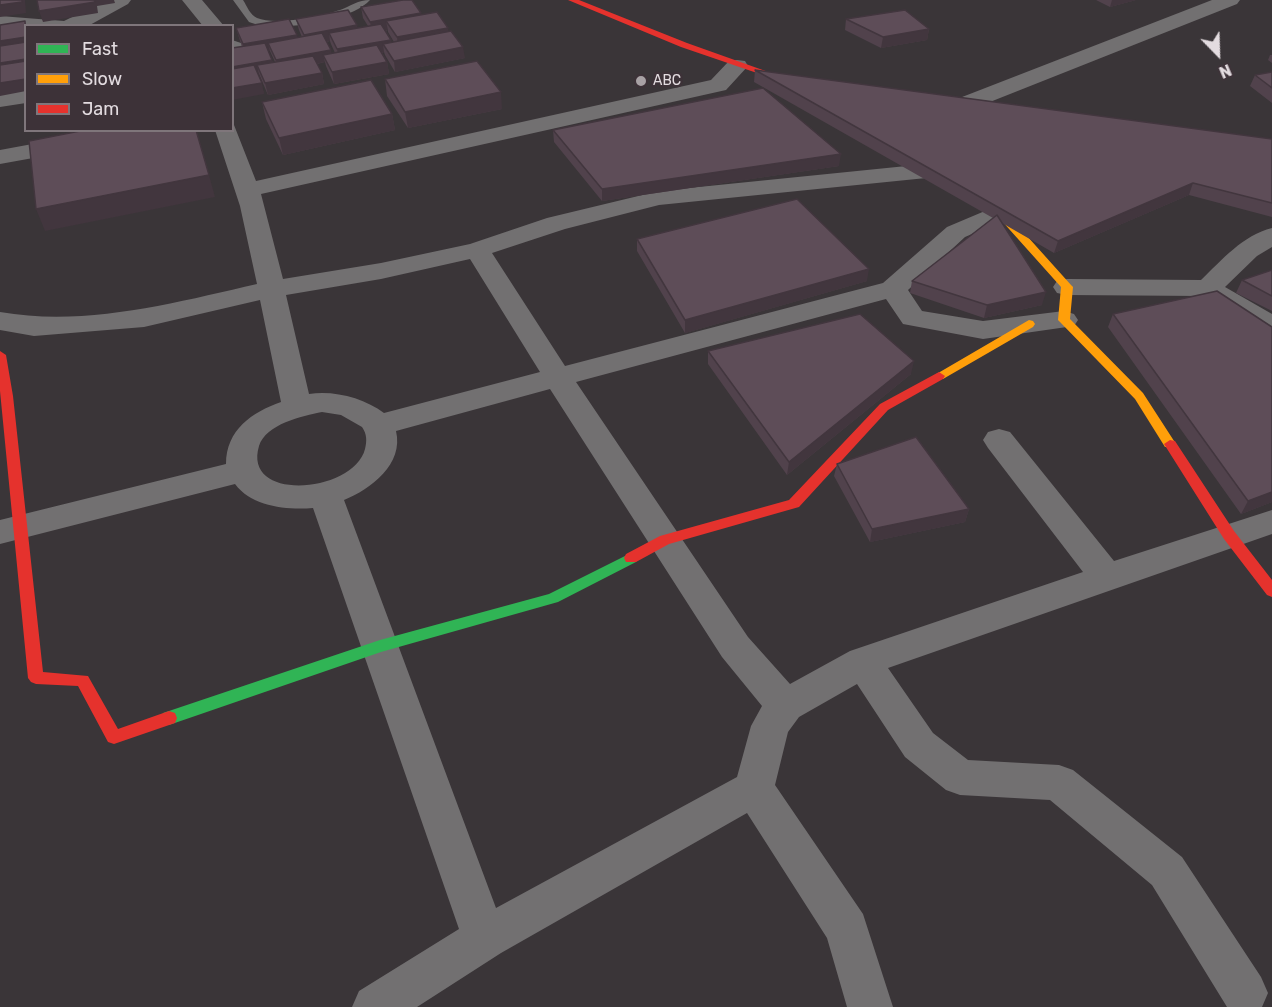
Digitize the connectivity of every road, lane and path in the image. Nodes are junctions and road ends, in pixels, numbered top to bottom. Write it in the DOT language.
graph roads {
  1 [pos="121,0"];
  2 [pos="192,0"];
  3 [pos="238,0"];
  4 [pos="365,0"];
  5 [pos="1230,0"];
  6 [pos="577,2"];
  7 [pos="0,22"];
  8 [pos="30,24"];
  9 [pos="74,24"];
  10 [pos="212,24"];
  11 [pos="737,66"];
  12 [pos="813,89"];
  13 [pos="24,96"];
  14 [pos="0,100"];
  15 [pos="925,125"];
  16 [pos="138,132"];
  17 [pos="227,132"];
  18 [pos="0,157"];
  19 [pos="959,165"];
  20 [pos="248,190"];
  21 [pos="981,190"];
  22 [pos="1001,213"];
  23 [pos="1272,236"];
  24 [pos="477,250"];
  25 [pos="1067,287"];
  26 [pos="1209,288"];
  27 [pos="272,289"];
  28 [pos="893,290"];
  29 [pos="1064,320"];
  30 [pos="0,321"];
  31 [pos="1029,324"];
  32 [pos="1272,326"];
  33 [pos="0,355"];
  34 [pos="559,377"];
  35 [pos="297,406"];
  36 [pos="378,425"];
  37 [pos="999,440"];
  38 [pos="243,471"];
  39 [pos="325,494"];
  40 [pos="1272,522"];
  41 [pos="10,530"];
  42 [pos="1229,535"];
  43 [pos="665,540"];
  44 [pos="1107,577"];
  45 [pos="1272,591"];
  46 [pos="380,646"];
  47 [pos="863,662"];
  48 [pos="785,706"];
  49 [pos="754,788"];
  50 [pos="485,938"];
  51 [pos="1245,993"];
  52 [pos="375,1007"];
  53 [pos="870,1007"];
  1 -- 9 [label="street"];
  2 -- 10 [label="street"];
  3 -- 4 [label="lane"];
  5 -- 15 [label="street"];
  6 -- 11 [label="street"];
  7 -- 8 [label="street"];
  11 -- 12 [label="street"];
  11 -- 20 [label="street"];
  13 -- 14 [label="street"];
  16 -- 18 [label="street"];
  17 -- 20 [label="street"];
  19 -- 24 [label="street"];
  20 -- 27 [label="street"];
  21 -- 22 [label="street"];
  22 -- 25 [label="street"];
  22 -- 28 [label="street"];
  23 -- 26 [label="street"];
  24 -- 27 [label="street"];
  24 -- 34 [label="street"];
  25 -- 26 [label="street"];
  25 -- 29 [label="street"];
  26 -- 32 [label="street"];
  27 -- 30 [label="street"];
  27 -- 35 [label="street"];
  28 -- 31 [label="street"];
  28 -- 34 [label="street"];
  29 -- 31 [label="street"];
  29 -- 42 [label="street"];
  31 -- 43 [label="street"];
  33 -- 41 [label="street"];
  34 -- 36 [label="street"];
  34 -- 43 [label="street"];
  35 -- 36 [label="street"];
  35 -- 38 [label="street"];
  36 -- 39 [label="street"];
  37 -- 44 [label="street"];
  38 -- 39 [label="street"];
  38 -- 41 [label="street"];
  39 -- 46 [label="street"];
  40 -- 42 [label="street"];
  41 -- 46 [label="street"];
  42 -- 44 [label="street"];
  42 -- 45 [label="street"];
  43 -- 46 [label="street"];
  43 -- 48 [label="street"];
  44 -- 47 [label="street"];
  46 -- 50 [label="street"];
  47 -- 48 [label="street"];
  47 -- 51 [label="street"];
  48 -- 49 [label="street"];
  49 -- 50 [label="street"];
  49 -- 53 [label="street"];
  50 -- 52 [label="street"];
}
